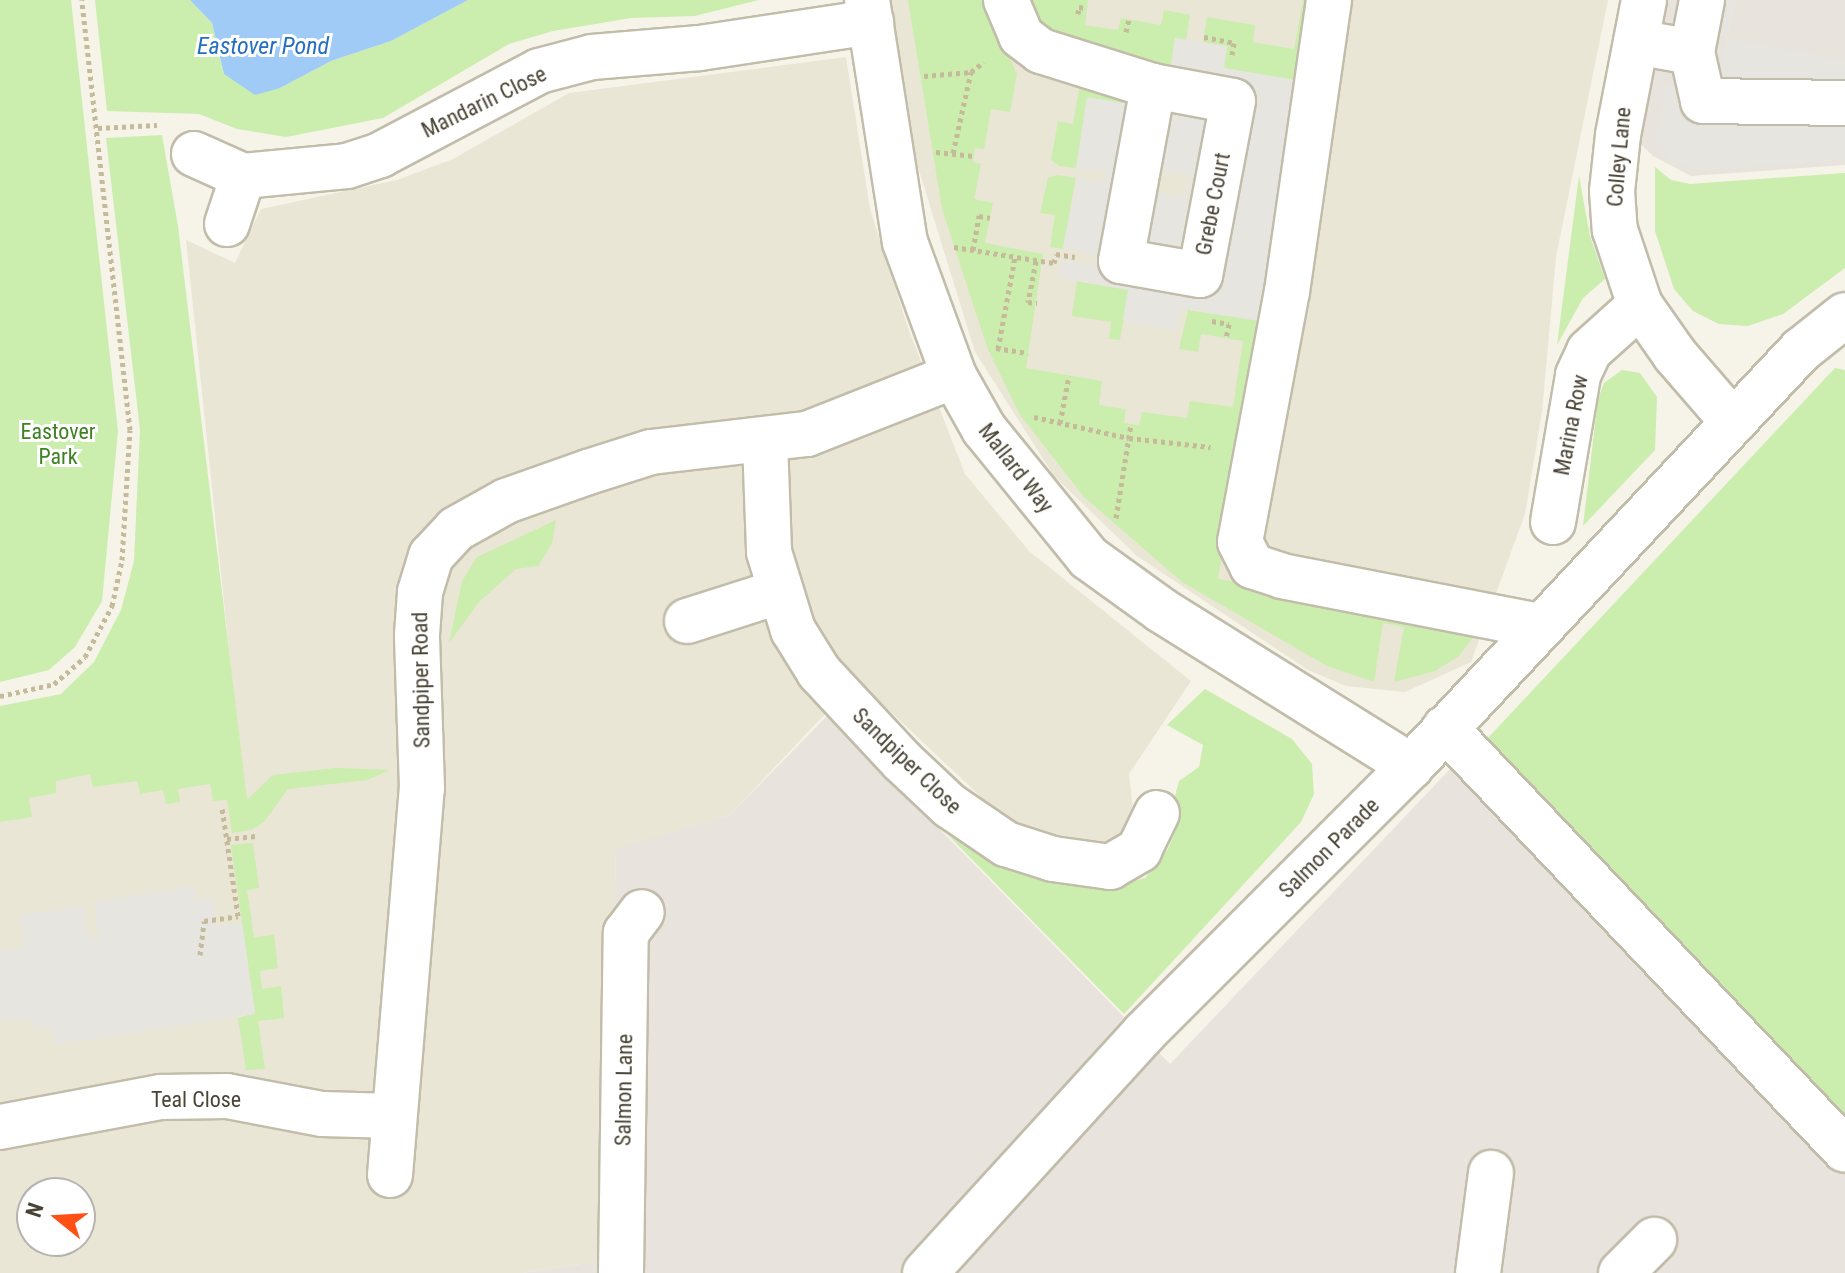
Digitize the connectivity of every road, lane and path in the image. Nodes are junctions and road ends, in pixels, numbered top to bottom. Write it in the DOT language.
graph roads {
  1 [pos="82,0"];
  2 [pos="1006,0"];
  3 [pos="1329,0"];
  4 [pos="1702,0"];
  5 [pos="869,11"];
  6 [pos="1640,21"];
  7 [pos="1692,52"];
  8 [pos="992,56"];
  9 [pos="1153,86"];
  10 [pos="1845,103"];
  11 [pos="98,128"];
  12 [pos="180,139"];
  13 [pos="953,153"];
  14 [pos="243,176"];
  15 [pos="990,218"];
  16 [pos="227,224"];
  17 [pos="973,250"];
  18 [pos="1015,257"];
  19 [pos="1082,258"];
  20 [pos="912,261"];
  21 [pos="1036,261"];
  22 [pos="1037,303"];
  23 [pos="1640,305"];
  24 [pos="1845,315"];
  25 [pos="998,349"];
  26 [pos="954,376"];
  27 [pos="1069,376"];
  28 [pos="1733,422"];
  29 [pos="1060,423"];
  30 [pos="1131,424"];
  31 [pos="984,429"];
  32 [pos="1214,435"];
  33 [pos="1129,438"];
  34 [pos="765,441"];
  35 [pos="1553,522"];
  36 [pos="1089,558"];
  37 [pos="778,592"];
  38 [pos="687,621"];
  39 [pos="1540,626"];
  40 [pos="0,696"];
  41 [pos="1445,728"];
  42 [pos="1411,766"];
  43 [pos="222,808"];
  44 [pos="1157,813"];
  45 [pos="256,836"];
  46 [pos="227,839"];
  47 [pos="642,912"];
  48 [pos="200,955"];
  49 [pos="394,1116"];
  50 [pos="0,1127"];
  51 [pos="1845,1150"];
  52 [pos="1491,1173"];
  53 [pos="390,1175"];
  54 [pos="1654,1240"];
  55 [pos="621,1273"];
  56 [pos="925,1273"];
  57 [pos="1478,1273"];
  58 [pos="1621,1273"];
  1 -- 11 [label="path"];
  2 -- 9 [label="street"];
  3 -- 39 [label="street"];
  4 -- 7 [label="street"];
  5 -- 14 [label="street, Mandarin Close"];
  5 -- 20 [label="street, Mallard Way"];
  6 -- 7 [label="street"];
  6 -- 23 [label="street, Colley Lane"];
  7 -- 10 [label="street"];
  8 -- 13 [label="path"];
  11 -- 12 [label="path"];
  11 -- 40 [label="path"];
  12 -- 14 [label="street, Mandarin Close"];
  14 -- 16 [label="street"];
  15 -- 17 [label="path"];
  17 -- 18 [label="path"];
  17 -- 20 [label="path"];
  18 -- 21 [label="path"];
  18 -- 25 [label="path"];
  19 -- 21 [label="path"];
  20 -- 26 [label="street, Mallard Way"];
  21 -- 22 [label="path"];
  23 -- 28 [label="street, Colley Lane"];
  23 -- 35 [label="street, Marina Row"];
  24 -- 28 [label="street, Salmon Parade"];
  26 -- 31 [label="street, Mallard Way"];
  26 -- 34 [label="street, Sandpiper Road"];
  27 -- 29 [label="path"];
  28 -- 39 [label="street, Salmon Parade"];
  29 -- 31 [label="path"];
  29 -- 33 [label="path"];
  30 -- 33 [label="path"];
  31 -- 36 [label="street, Mallard Way"];
  32 -- 33 [label="path"];
  33 -- 36 [label="path"];
  34 -- 37 [label="street, Sandpiper Close"];
  34 -- 49 [label="street, Sandpiper Road"];
  36 -- 42 [label="street, Mallard Way"];
  37 -- 38 [label="street"];
  37 -- 44 [label="street, Sandpiper Close"];
  39 -- 41 [label="street, Salmon Parade"];
  41 -- 42 [label="street, Salmon Parade"];
  41 -- 51 [label="street"];
  42 -- 56 [label="street, Salmon Parade"];
  43 -- 46 [label="path"];
  45 -- 46 [label="path"];
  46 -- 48 [label="path"];
  47 -- 55 [label="street, Salmon Lane"];
  49 -- 50 [label="street, Teal Close"];
  49 -- 53 [label="street, Sandpiper Road"];
  52 -- 57 [label="street"];
  54 -- 58 [label="street"];
}
